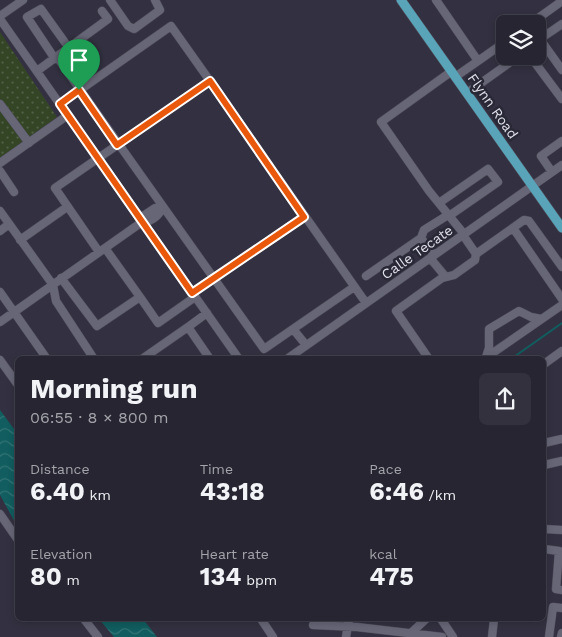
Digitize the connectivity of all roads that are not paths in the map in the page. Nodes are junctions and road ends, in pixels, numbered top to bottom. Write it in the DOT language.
graph roads {
  1 [pos="8,0"];
  2 [pos="23,0"];
  3 [pos="110,0"];
  4 [pos="155,0"];
  5 [pos="401,0"];
  6 [pos="436,0"];
  7 [pos="562,1"];
  8 [pos="12,8"];
  9 [pos="102,11"];
  10 [pos="543,15"];
  11 [pos="0,18"];
  12 [pos="108,19"];
  13 [pos="124,20"];
  14 [pos="562,24"];
  15 [pos="546,33"];
  16 [pos="69,48"];
  17 [pos="496,48"];
  18 [pos="546,49"];
  19 [pos="56,58"];
  20 [pos="478,61"];
  21 [pos="506,65"];
  22 [pos="537,65"];
  23 [pos="562,70"];
  24 [pos="37,71"];
  25 [pos="454,74"];
  26 [pos="210,81"];
  27 [pos="79,90"];
  28 [pos="467,93"];
  29 [pos="562,99"];
  30 [pos="0,104"];
  31 [pos="60,104"];
  32 [pos="68,115"];
  33 [pos="562,141"];
  34 [pos="29,143"];
  35 [pos="117,145"];
  36 [pos="98,158"];
  37 [pos="0,163"];
  38 [pos="562,166"];
  39 [pos="0,171"];
  40 [pos="552,172"];
  41 [pos="532,187"];
  42 [pos="14,192"];
  43 [pos="438,203"];
  44 [pos="68,206"];
  45 [pos="162,208"];
  46 [pos="0,211"];
  47 [pos="449,215"];
  48 [pos="304,217"];
  49 [pos="142,222"];
  50 [pos="9,224"];
  51 [pos="513,228"];
  52 [pos="562,228"];
  53 [pos="0,231"];
  54 [pos="464,235"];
  55 [pos="421,238"];
  56 [pos="20,240"];
  57 [pos="102,250"];
  58 [pos="476,254"];
  59 [pos="432,257"];
  60 [pos="562,267"];
  61 [pos="366,276"];
  62 [pos="445,276"];
  63 [pos="61,278"];
  64 [pos="212,279"];
  65 [pos="52,284"];
  66 [pos="354,287"];
  67 [pos="0,292"];
  68 [pos="194,295"];
  69 [pos="140,297"];
  70 [pos="562,299"];
  71 [pos="366,303"];
  72 [pos="562,305"];
  73 [pos="14,312"];
  74 [pos="207,313"];
  75 [pos="541,319"];
  76 [pos="0,322"];
  77 [pos="188,327"];
  78 [pos="293,329"];
  79 [pos="306,345"];
  80 [pos="562,351"];
  81 [pos="45,356"];
  82 [pos="92,356"];
  83 [pos="146,356"];
  84 [pos="208,356"];
  85 [pos="237,356"];
  86 [pos="291,356"];
  87 [pos="427,356"];
  88 [pos="486,356"];
  89 [pos="488,356"];
  90 [pos="0,360"];
  91 [pos="546,363"];
  92 [pos="15,381"];
  93 [pos="562,439"];
  94 [pos="546,443"];
  95 [pos="562,461"];
  96 [pos="546,465"];
  97 [pos="0,514"];
  98 [pos="546,530"];
  99 [pos="562,530"];
  100 [pos="15,536"];
  101 [pos="546,549"];
  102 [pos="562,590"];
  103 [pos="562,608"];
  104 [pos="86,621"];
  105 [pos="262,621"];
  106 [pos="349,621"];
  107 [pos="424,621"];
  108 [pos="442,621"];
  109 [pos="494,621"];
  110 [pos="313,625"];
  111 [pos="347,628"];
  112 [pos="562,632"];
  113 [pos="411,633"];
  114 [pos="98,637"];
  115 [pos="274,637"];
  116 [pos="346,637"];
  117 [pos="442,637"];
  118 [pos="453,637"];
  119 [pos="492,637"];
  120 [pos="549,637"];
  121 [pos="562,637"];
  1 -- 8 [label="street"];
  2 -- 8 [label="street"];
  3 -- 13 [label="street"];
  4 -- 13 [label="street"];
  5 -- 25 [label="main road, Flynn Road"];
  6 -- 20 [label="street"];
  7 -- 10 [label="street"];
  8 -- 11 [label="street"];
  9 -- 12 [label="street"];
  11 -- 24 [label="street"];
  12 -- 13 [label="street"];
  12 -- 16 [label="street"];
  14 -- 15 [label="street"];
  16 -- 19 [label="street"];
  16 -- 19 [label="street"];
  17 -- 20 [label="street"];
  18 -- 23 [label="street"];
  19 -- 24 [label="street"];
  19 -- 27 [label="street"];
  20 -- 25 [label="street"];
  21 -- 28 [label="street"];
  22 -- 29 [label="street"];
  24 -- 31 [label="street"];
  25 -- 28 [label="main road, Flynn Road"];
  25 -- 43 [label="street"];
  26 -- 27 [label="street"];
  26 -- 35 [label="street"];
  26 -- 48 [label="street"];
  27 -- 31 [label="street"];
  27 -- 35 [label="street"];
  28 -- 41 [label="main road, Flynn Road"];
  30 -- 34 [label="street"];
  31 -- 32 [label="street"];
  32 -- 34 [label="street"];
  32 -- 36 [label="street"];
  33 -- 40 [label="street"];
  34 -- 37 [label="street"];
  35 -- 36 [label="street"];
  35 -- 45 [label="street"];
  36 -- 44 [label="street"];
  36 -- 49 [label="street"];
  38 -- 40 [label="street, Calle Tecate"];
  39 -- 42 [label="street"];
  40 -- 41 [label="street, Calle Tecate"];
  41 -- 52 [label="main road, Flynn Road"];
  41 -- 54 [label="street, Calle Tecate"];
  43 -- 47 [label="street"];
  43 -- 47 [label="street"];
  44 -- 56 [label="street"];
  44 -- 57 [label="street"];
  45 -- 49 [label="street"];
  45 -- 64 [label="street"];
  46 -- 50 [label="street"];
  47 -- 54 [label="street"];
  47 -- 55 [label="street"];
  48 -- 64 [label="street"];
  48 -- 66 [label="street"];
  49 -- 57 [label="street"];
  49 -- 68 [label="street"];
  50 -- 53 [label="street"];
  50 -- 56 [label="street"];
  51 -- 58 [label="street"];
  51 -- 60 [label="street"];
  51 -- 70 [label="street"];
  54 -- 58 [label="street"];
  54 -- 59 [label="street, Calle Tecate"];
  55 -- 59 [label="street"];
  55 -- 61 [label="street"];
  56 -- 65 [label="street"];
  57 -- 63 [label="street"];
  57 -- 69 [label="street"];
  58 -- 62 [label="street"];
  59 -- 62 [label="street"];
  59 -- 71 [label="street, Calle Tecate"];
  62 -- 87 [label="street"];
  63 -- 65 [label="street"];
  63 -- 69 [label="street"];
  64 -- 68 [label="street"];
  64 -- 78 [label="street"];
  65 -- 73 [label="street"];
  65 -- 82 [label="street"];
  66 -- 71 [label="street"];
  66 -- 78 [label="street"];
  67 -- 73 [label="street"];
  68 -- 69 [label="street"];
  68 -- 74 [label="street"];
  71 -- 79 [label="street, Calle Tecate"];
  72 -- 75 [label="street"];
  73 -- 76 [label="street"];
  73 -- 81 [label="street"];
  74 -- 77 [label="street"];
  74 -- 85 [label="street"];
  75 -- 88 [label="street"];
  75 -- 89 [label="street"];
  77 -- 83 [label="street"];
  77 -- 84 [label="street"];
  78 -- 79 [label="street"];
  79 -- 86 [label="street, Calle Tecate"];
  80 -- 91 [label="street"];
  90 -- 92 [label="street"];
  93 -- 94 [label="street"];
  95 -- 96 [label="street"];
  97 -- 100 [label="street"];
  98 -- 99 [label="street"];
  101 -- 102 [label="street"];
  103 -- 120 [label="street"];
  104 -- 114 [label="street"];
  105 -- 115 [label="street"];
  106 -- 111 [label="street"];
  107 -- 113 [label="street"];
  108 -- 118 [label="street"];
  109 -- 119 [label="street"];
  110 -- 111 [label="street"];
  111 -- 113 [label="street"];
  111 -- 116 [label="street"];
  112 -- 121 [label="street"];
  113 -- 117 [label="street"];
}
